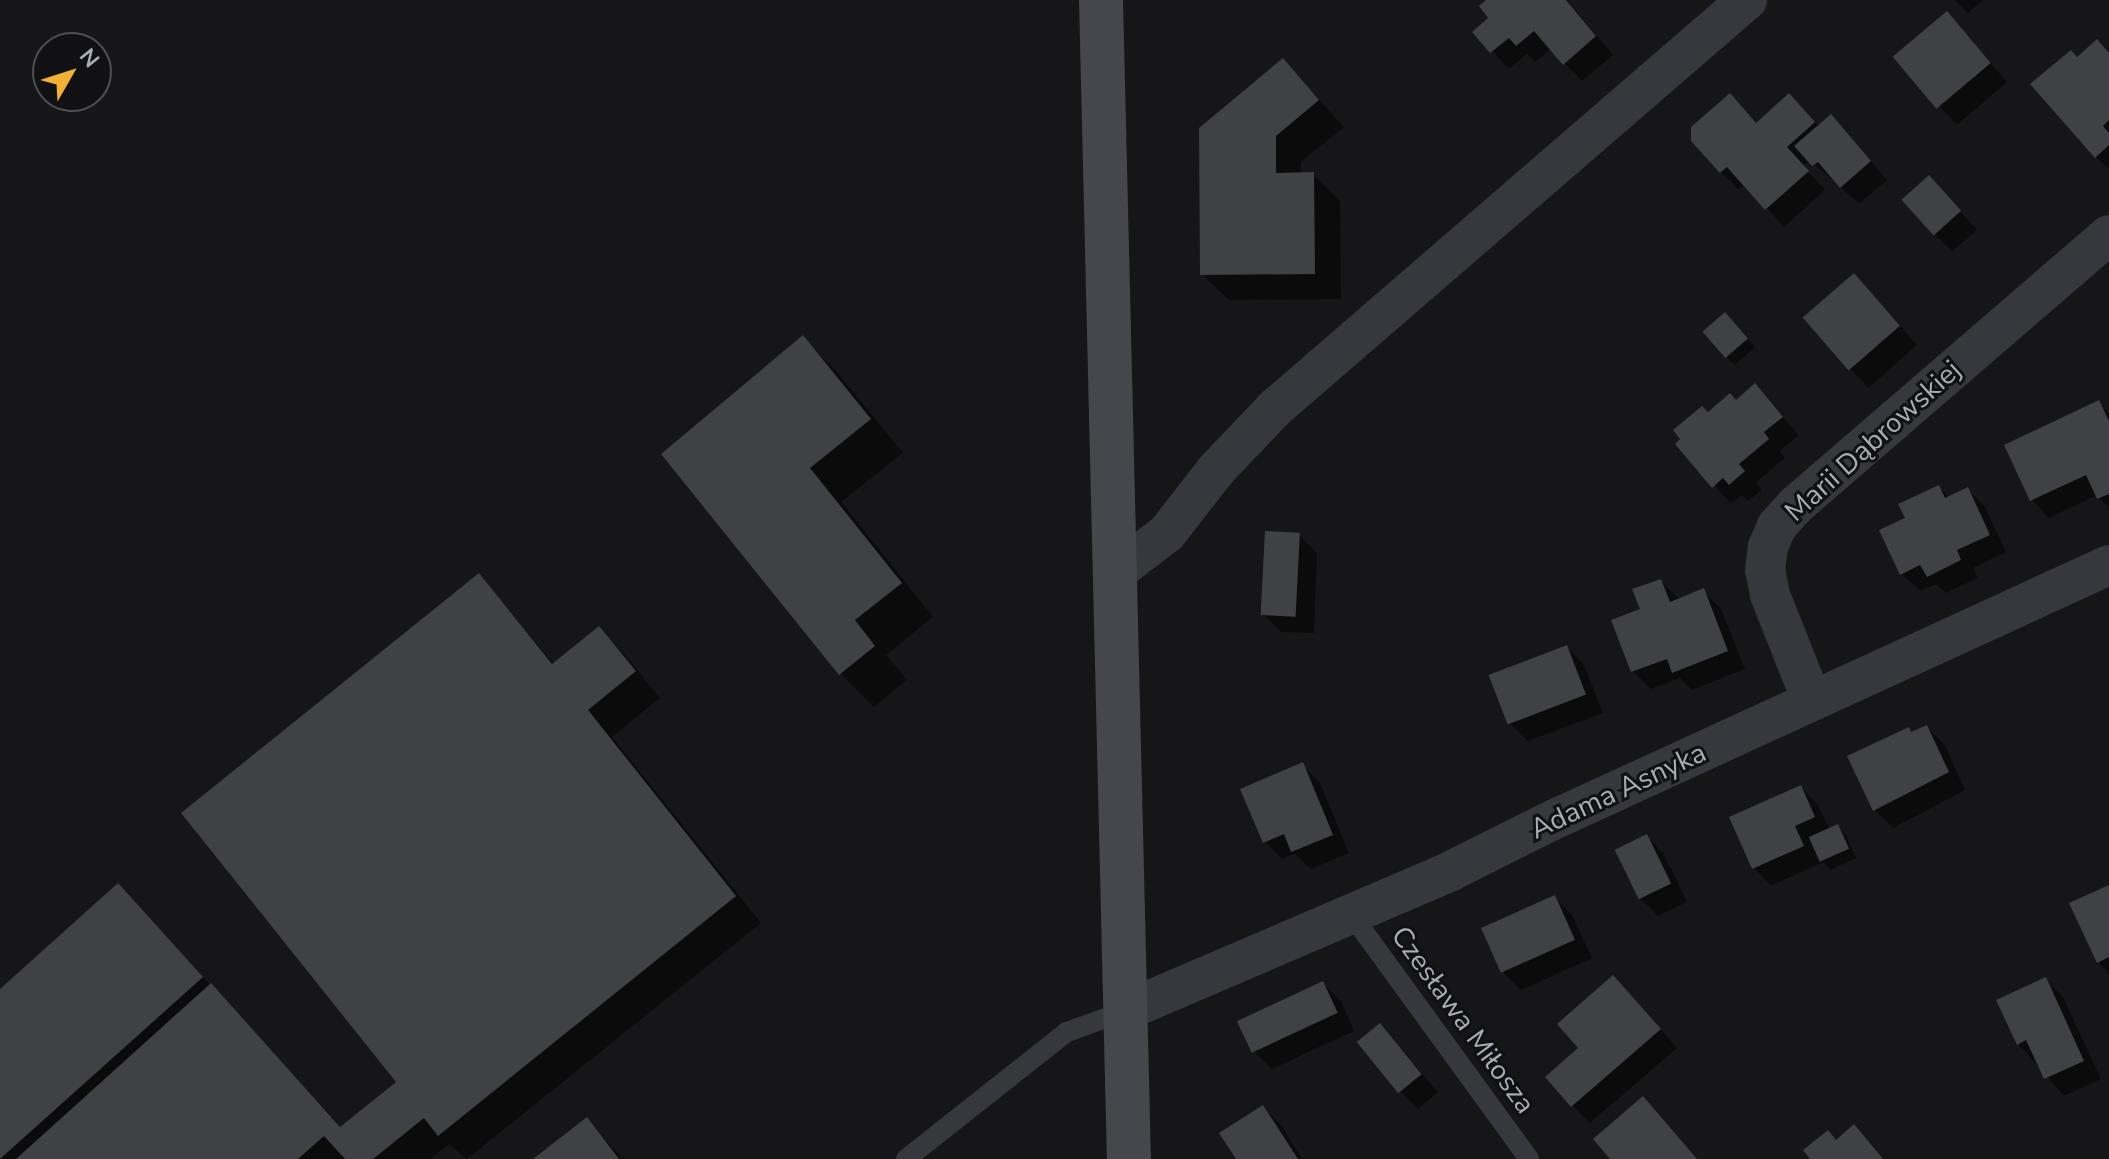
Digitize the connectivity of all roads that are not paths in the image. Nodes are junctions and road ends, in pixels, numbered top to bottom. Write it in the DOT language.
graph roads {
  1 [pos="1101,0"];
  2 [pos="1747,0"];
  3 [pos="2109,235"];
  4 [pos="2109,565"];
  5 [pos="1115,573"];
  6 [pos="1812,701"];
  7 [pos="1351,914"];
  8 [pos="1125,1011"];
  9 [pos="906,1159"];
  10 [pos="1129,1159"];
  11 [pos="1529,1159"];
  1 -- 5 [label="main road"];
  2 -- 5 [label="street"];
  3 -- 6 [label="street, Marii Dąbrowskiej"];
  4 -- 6 [label="street, Adama Asnyka"];
  5 -- 8 [label="main road"];
  6 -- 7 [label="street, Adama Asnyka"];
  7 -- 8 [label="street, Adama Asnyka"];
  7 -- 11 [label="lane, Czesława Miłosza"];
  8 -- 9 [label="lane"];
  8 -- 10 [label="main road"];
}
